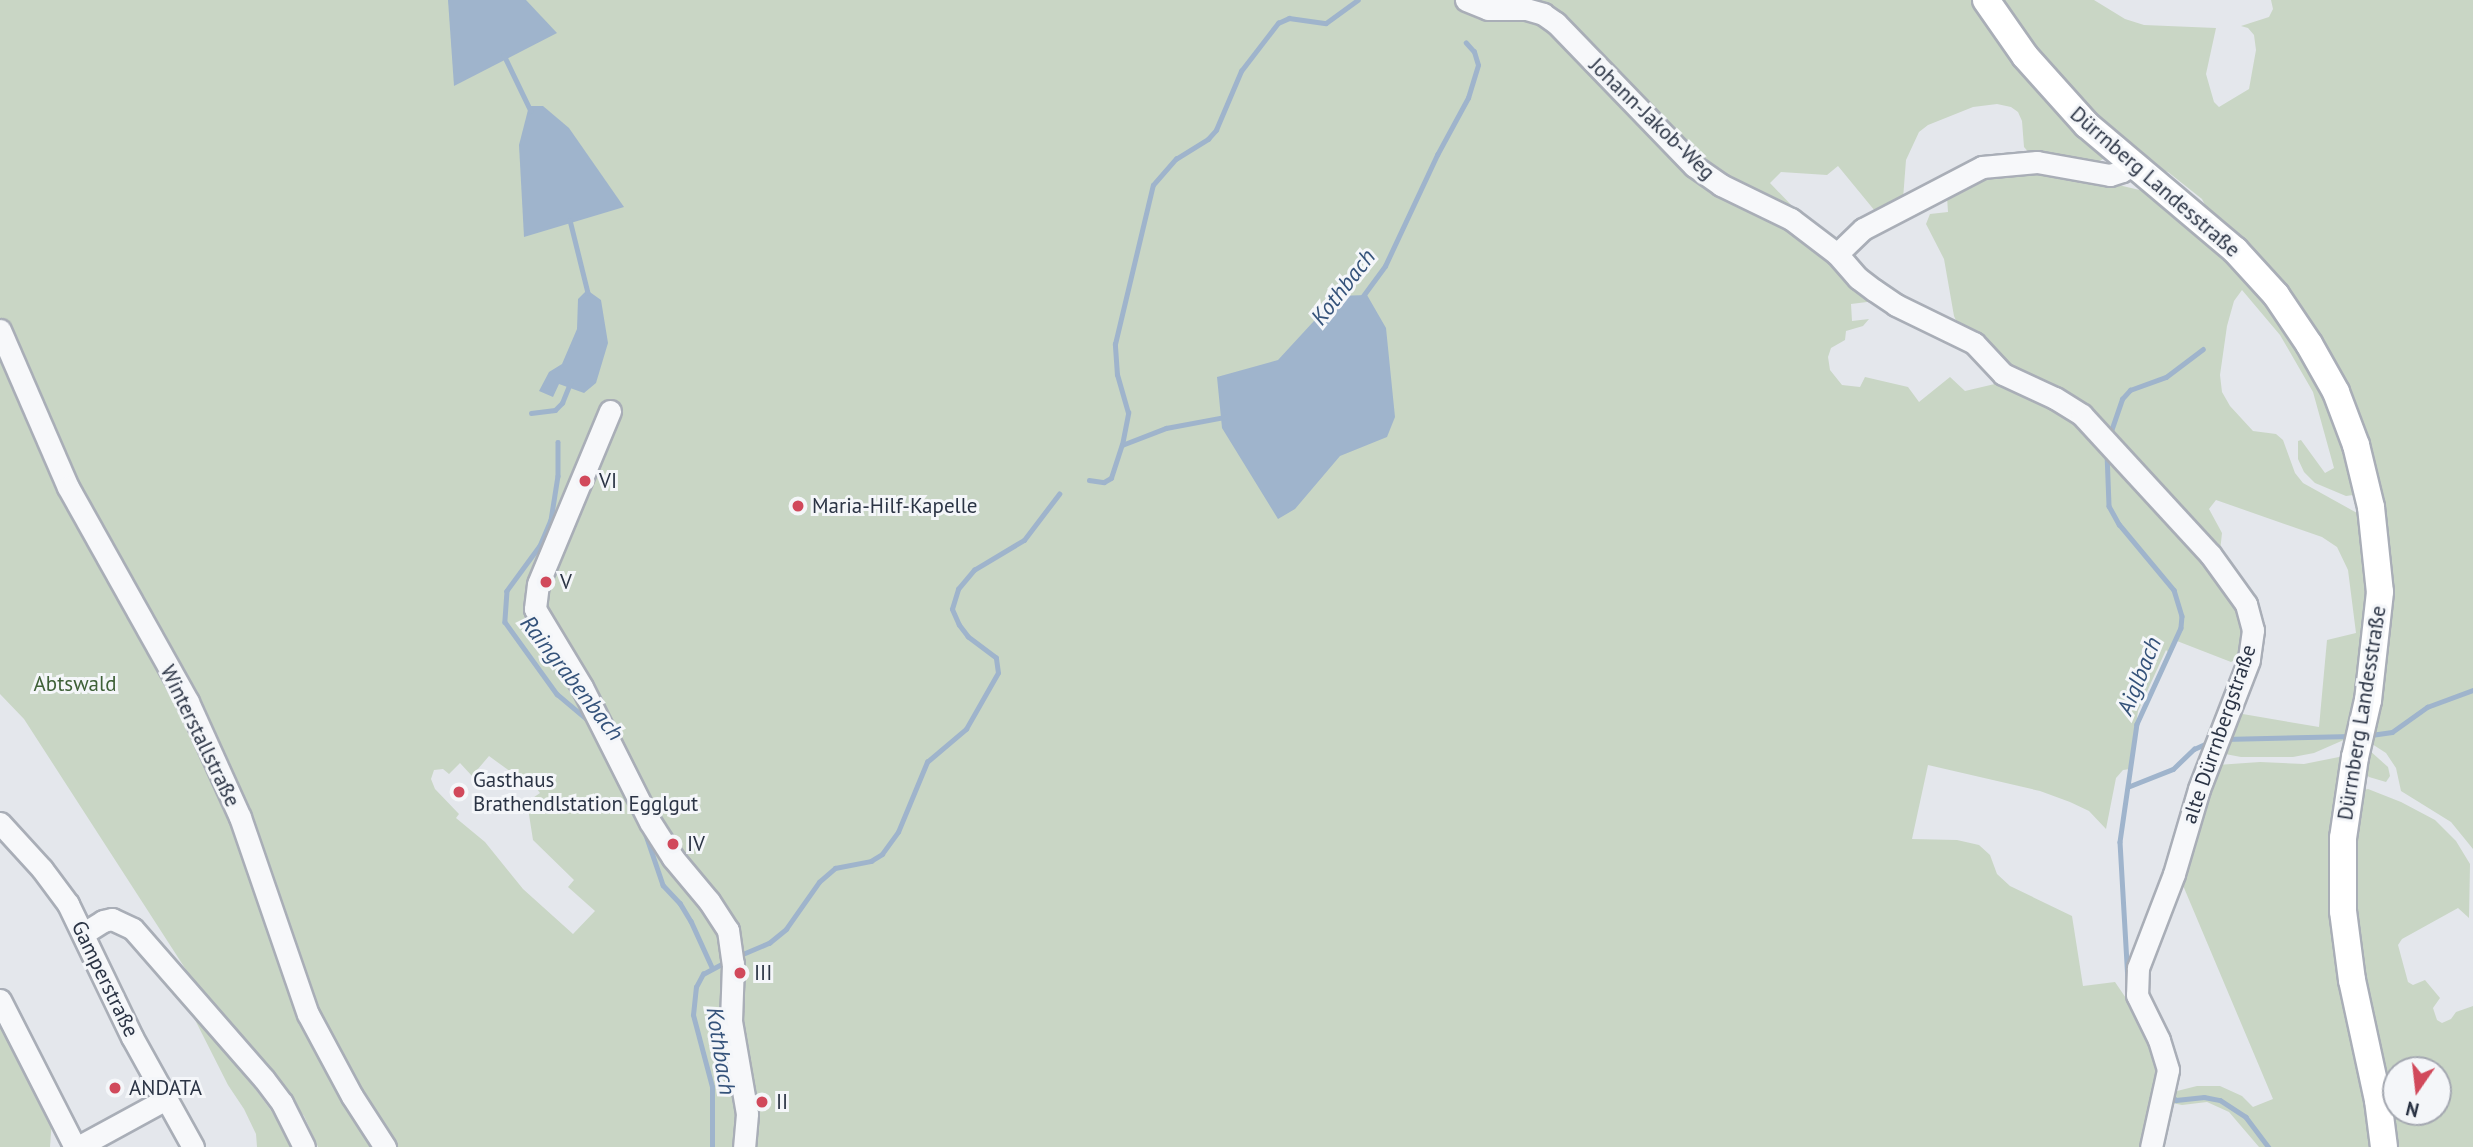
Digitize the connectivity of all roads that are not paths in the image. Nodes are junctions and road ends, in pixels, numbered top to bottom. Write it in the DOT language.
graph roads {
  1 [pos="1466,0"];
  2 [pos="1986,0"];
  3 [pos="2130,164"];
  4 [pos="1837,254"];
  5 [pos="0,330"];
  6 [pos="1973,343"];
  7 [pos="610,411"];
  8 [pos="0,823"];
  9 [pos="84,933"];
  10 [pos="0,1000"];
  11 [pos="166,1099"];
  12 [pos="77,1147"];
  13 [pos="193,1147"];
  14 [pos="304,1147"];
  15 [pos="385,1147"];
  16 [pos="744,1147"];
  17 [pos="2151,1147"];
  18 [pos="2384,1147"];
  1 -- 4 [label="street, Johann-Jakob-Weg"];
  2 -- 3 [label="main road, Dürrnberg Landesstraße"];
  3 -- 4 [label="street"];
  3 -- 18 [label="main road, Dürrnberg Landesstraße"];
  4 -- 6 [label="street, Johann-Jakob-Weg"];
  5 -- 15 [label="street, Winterstallstraße"];
  6 -- 17 [label="street, alte Dürrnbergstraße"];
  7 -- 16 [label="street"];
  8 -- 9 [label="street, Gamperstraße"];
  9 -- 11 [label="street, Gamperstraße"];
  9 -- 14 [label="street"];
  10 -- 12 [label="street"];
  11 -- 12 [label="street"];
  11 -- 13 [label="street, Gamperstraße"];
}
